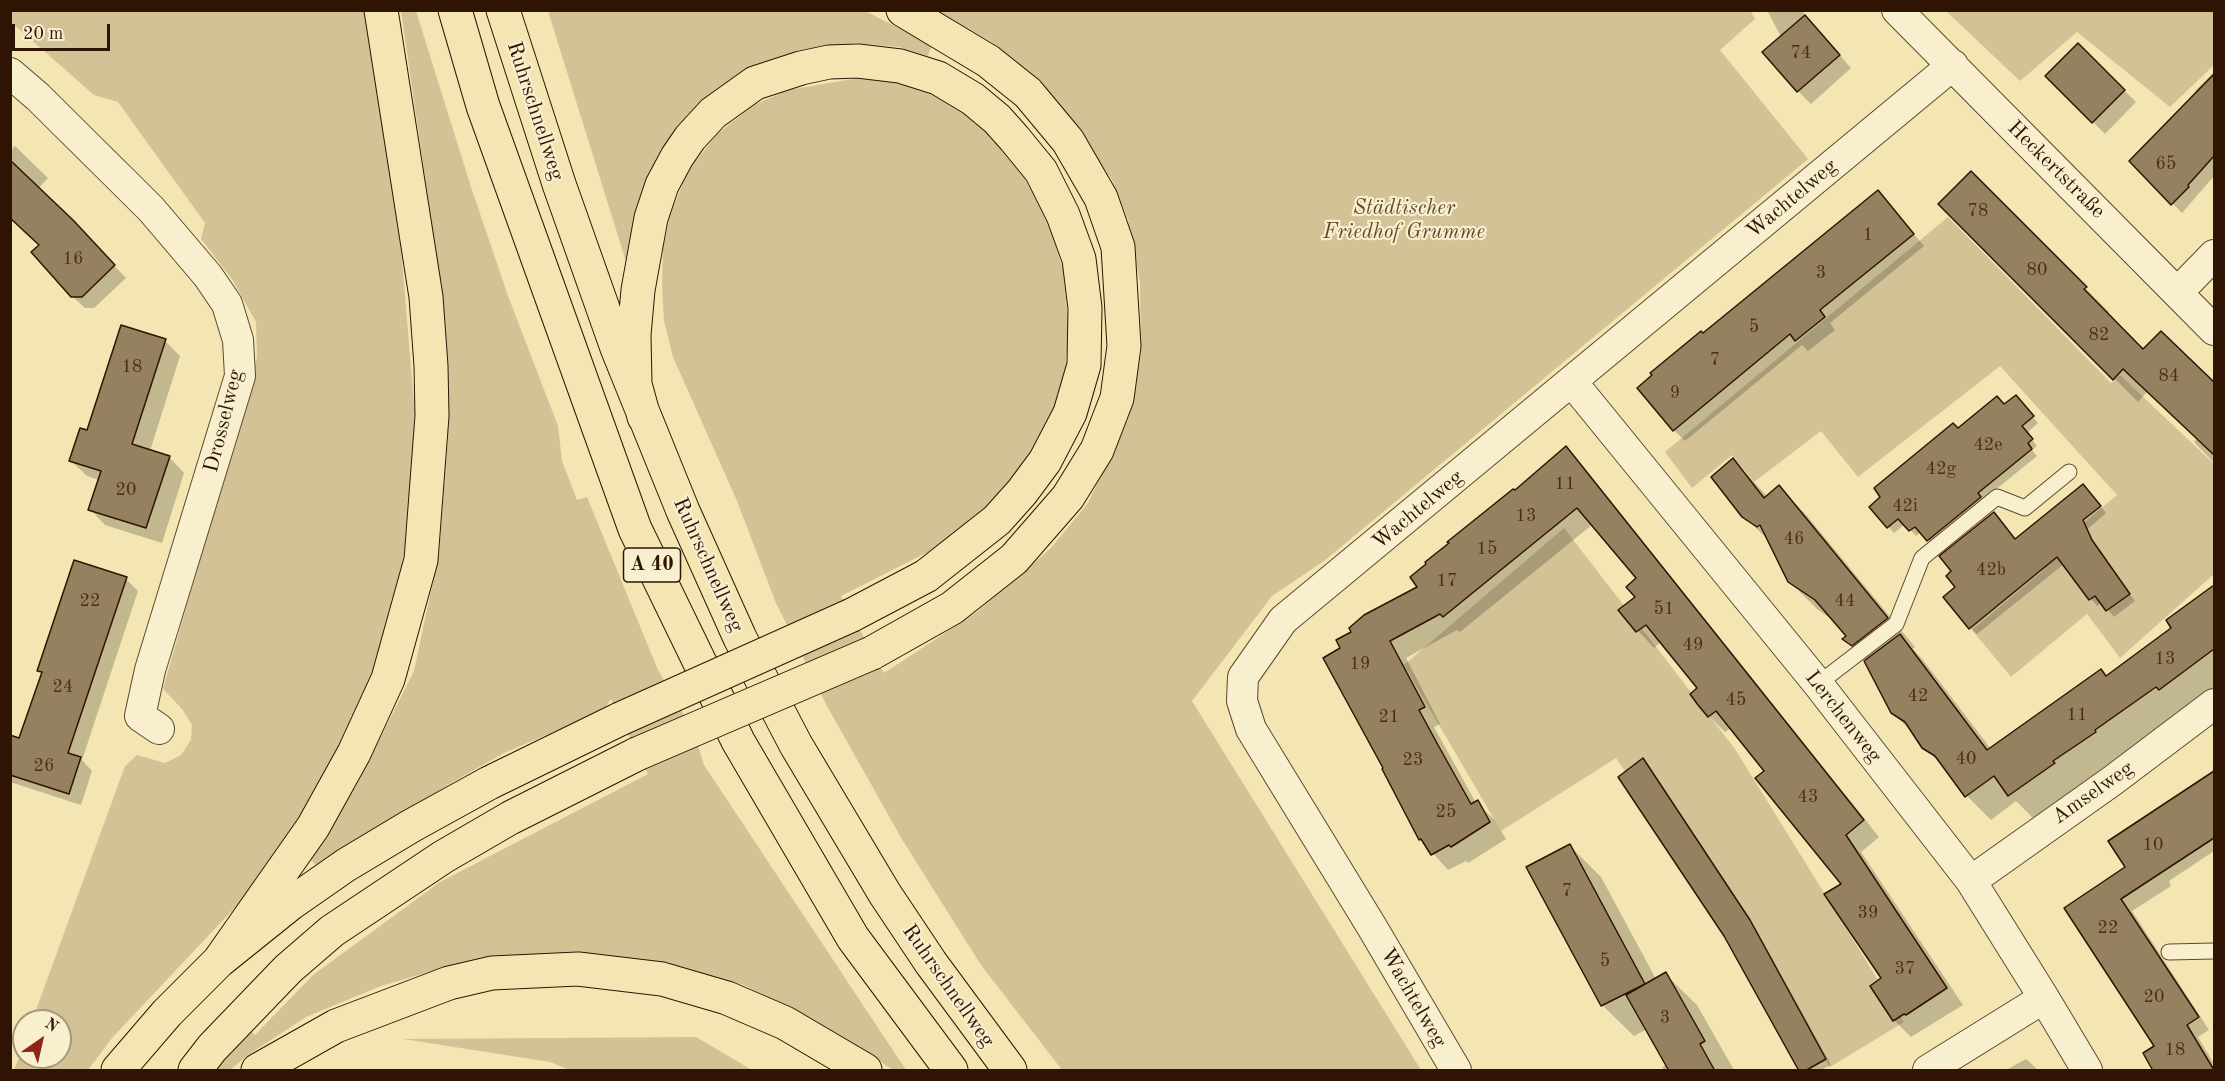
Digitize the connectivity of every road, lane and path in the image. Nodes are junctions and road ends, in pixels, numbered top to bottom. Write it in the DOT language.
graph roads {
  1 [pos="381,10"];
  2 [pos="455,10"];
  3 [pos="503,10"];
  4 [pos="903,10"];
  5 [pos="1897,10"];
  6 [pos="1953,65"];
  7 [pos="10,73"];
  8 [pos="2214,255"];
  9 [pos="2178,292"];
  10 [pos="2214,330"];
  11 [pos="1572,382"];
  12 [pos="644,417"];
  13 [pos="2069,472"];
  14 [pos="1818,684"];
  15 [pos="2212,711"];
  16 [pos="159,729"];
  17 [pos="1971,882"];
  18 [pos="2214,951"];
  19 [pos="2169,952"];
  20 [pos="219,961"];
  21 [pos="2044,998"];
  22 [pos="118,1071"];
  23 [pos="195,1071"];
  24 [pos="258,1071"];
  25 [pos="865,1071"];
  26 [pos="951,1071"];
  27 [pos="1010,1071"];
  28 [pos="1456,1071"];
  29 [pos="1928,1071"];
  30 [pos="2087,1071"];
  1 -- 20 [label="highway"];
  2 -- 26 [label="highway, A 40"];
  3 -- 12 [label="highway, Ruhrschnellweg / A 40"];
  4 -- 23 [label="highway, bridge"];
  5 -- 6 [label="street, Heckertstraße"];
  6 -- 9 [label="street, Heckertstraße"];
  6 -- 11 [label="street, Wachtelweg"];
  7 -- 16 [label="street, Drosselweg"];
  8 -- 9 [label="street"];
  9 -- 10 [label="street, Heckertstraße"];
  11 -- 14 [label="street, Lerchenweg"];
  11 -- 28 [label="street, Wachtelweg"];
  12 -- 20 [label="highway, bridge"];
  12 -- 27 [label="highway, Ruhrschnellweg / A 40"];
  13 -- 14 [label="lane"];
  14 -- 17 [label="street, Lerchenweg"];
  15 -- 17 [label="street, Amselweg"];
  17 -- 21 [label="street, Lerchenweg"];
  18 -- 19 [label="lane"];
  20 -- 22 [label="highway"];
  21 -- 29 [label="street"];
  21 -- 30 [label="street, Lerchenweg"];
  24 -- 25 [label="highway"];
}
